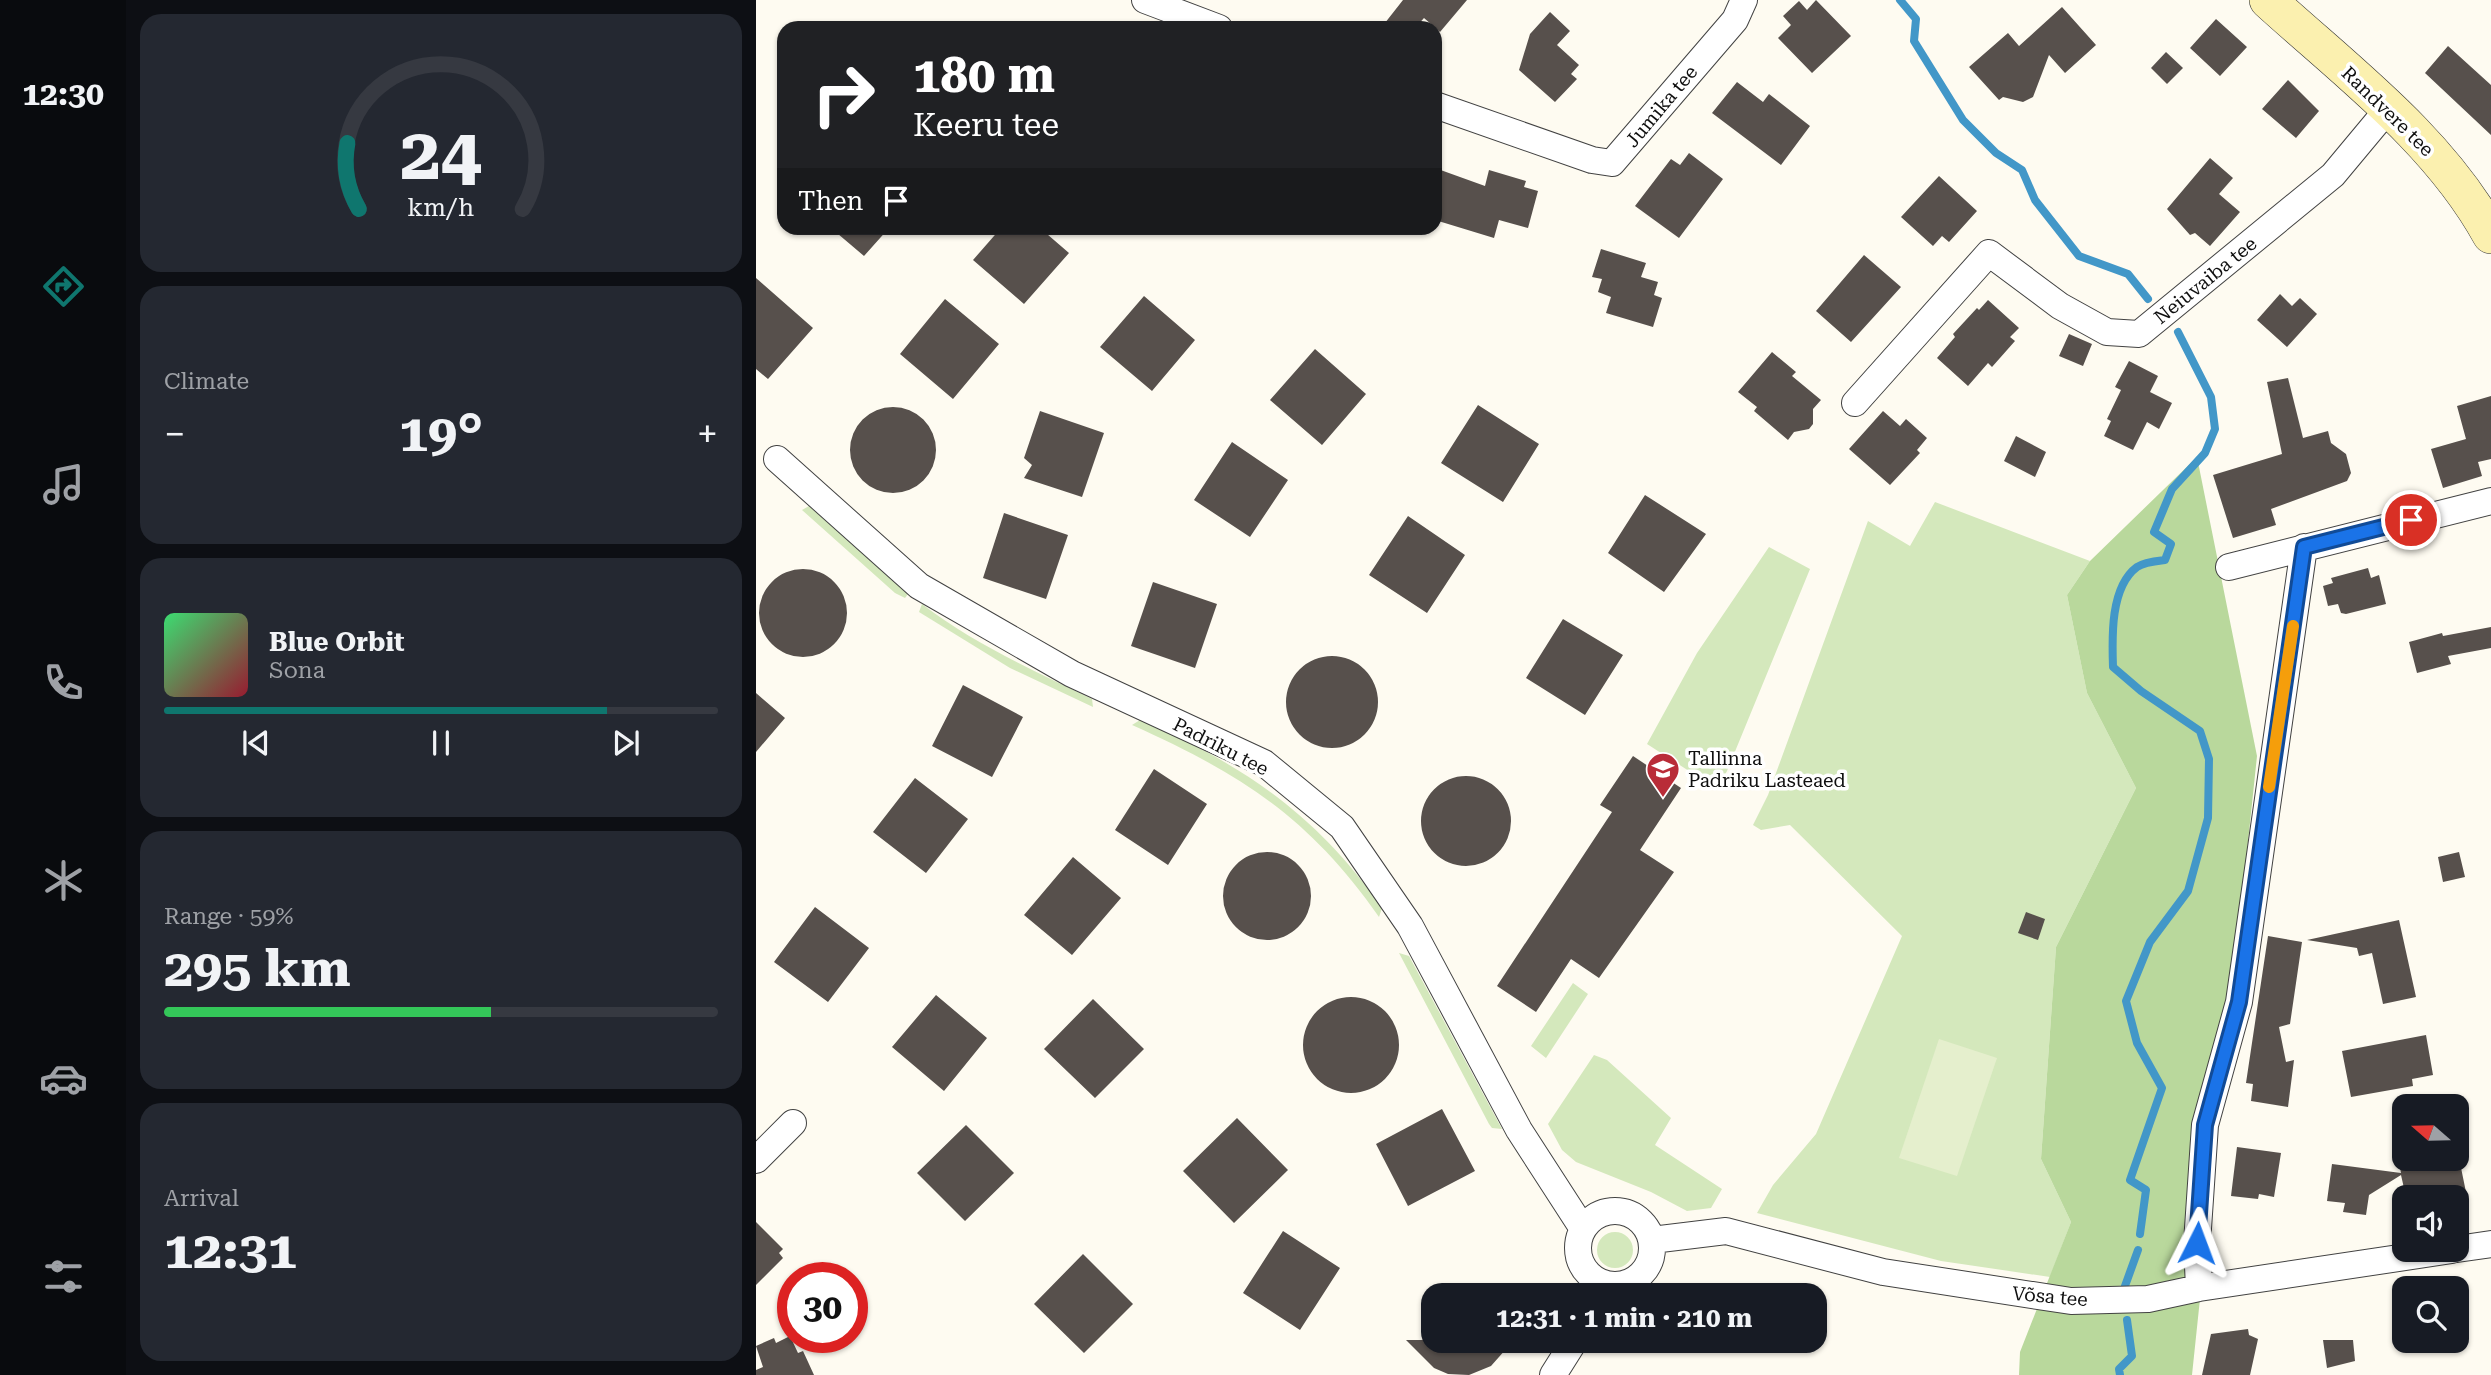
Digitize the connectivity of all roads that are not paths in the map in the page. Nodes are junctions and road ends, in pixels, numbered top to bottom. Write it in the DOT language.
graph roads {
  1 [pos="1145,0"];
  2 [pos="1744,0"];
  3 [pos="2269,0"];
  4 [pos="1200,21"];
  5 [pos="1442,107"];
  6 [pos="2388,109"];
  7 [pos="2491,235"];
  8 [pos="1855,403"];
  9 [pos="777,459"];
  10 [pos="2491,500"];
  11 [pos="2304,547"];
  12 [pos="2229,567"];
  13 [pos="793,1123"];
  14 [pos="756,1160"];
  15 [pos="1583,1229"];
  16 [pos="1652,1240"];
  17 [pos="2491,1244"];
  18 [pos="2469,1247"];
  19 [pos="2392,1259"];
  20 [pos="1594,1283"];
  21 [pos="1626,1283"];
  22 [pos="2199,1288"];
  23 [pos="1567,1353"];
  24 [pos="1553,1375"];
  1 -- 4 [label="street"];
  2 -- 5 [label="street, Jumika tee"];
  3 -- 6 [label="main road, Randvere tee"];
  6 -- 7 [label="main road, Randvere tee"];
  6 -- 8 [label="street, Neiuvaiba tee"];
  9 -- 15 [label="street, Padriku tee"];
  10 -- 11 [label="street"];
  11 -- 12 [label="street"];
  11 -- 22 [label="street"];
  13 -- 14 [label="street"];
  15 -- 16 [label="street"];
  15 -- 20 [label="street"];
  16 -- 21 [label="street"];
  16 -- 22 [label="street, Võsa tee"];
  17 -- 18 [label="street, Võsa tee"];
  19 -- 22 [label="street, Võsa tee"];
  23 -- 24 [label="street"];
}
